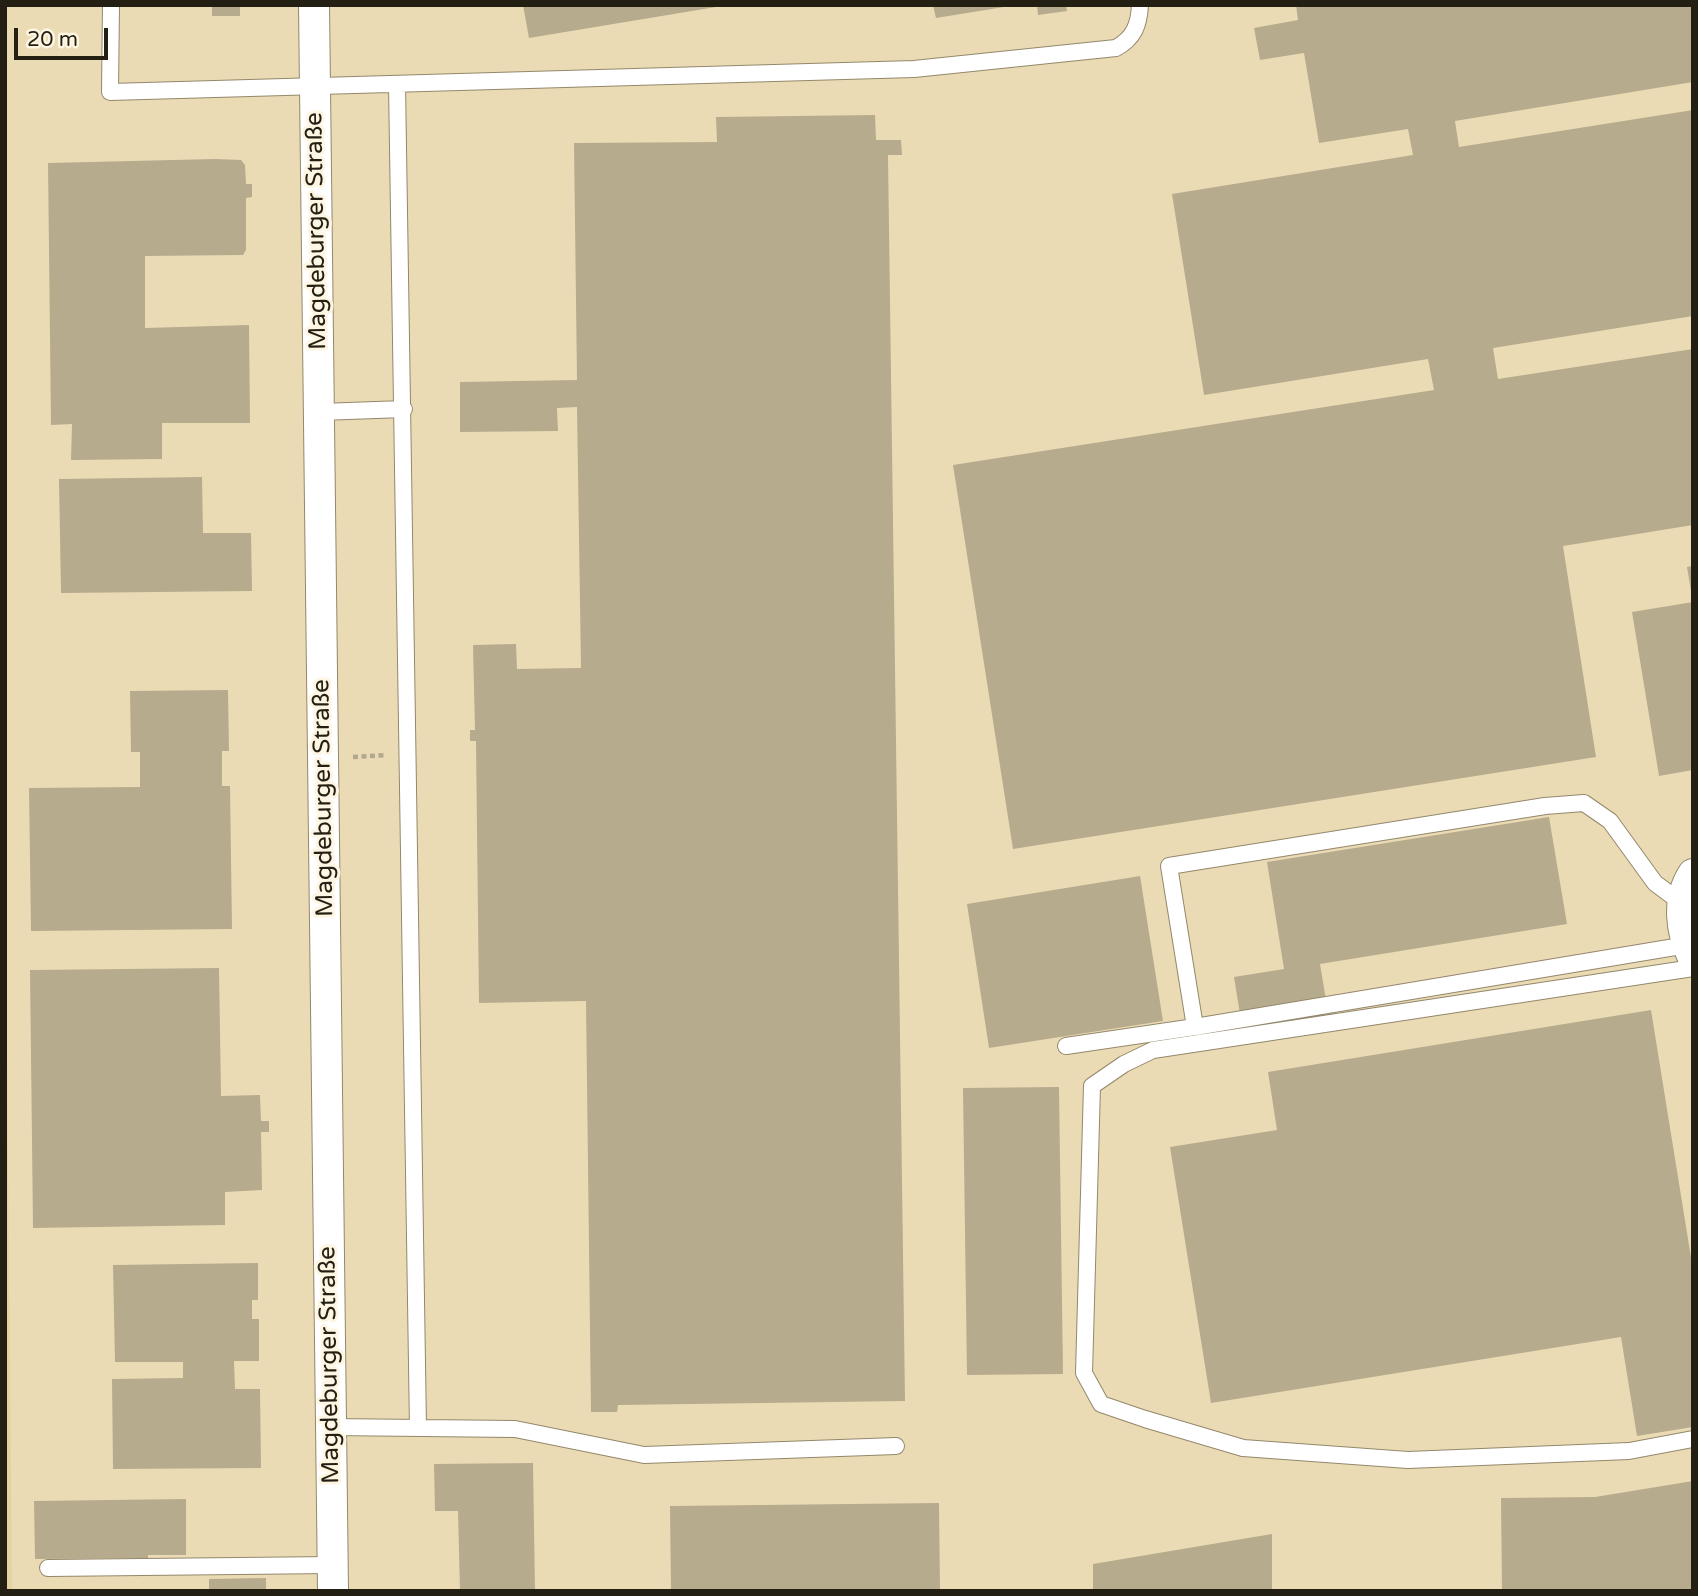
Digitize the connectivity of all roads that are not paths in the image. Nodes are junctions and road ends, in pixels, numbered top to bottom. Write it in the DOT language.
graph roads {
  1 [pos="111,5"];
  2 [pos="314,5"];
  3 [pos="1140,5"];
  4 [pos="397,84"];
  5 [pos="315,85"];
  6 [pos="404,409"];
  7 [pos="320,412"];
  8 [pos="1693,874"];
  9 [pos="1683,904"];
  10 [pos="1691,957"];
  11 [pos="1195,1027"];
  12 [pos="1066,1046"];
  13 [pos="330,1427"];
  14 [pos="418,1428"];
  15 [pos="1693,1439"];
  16 [pos="896,1446"];
  17 [pos="48,1568"];
  18 [pos="333,1578"];
  1 -- 5 [label="lane"];
  2 -- 5 [label="street, Magdeburger Straße"];
  3 -- 4 [label="lane"];
  4 -- 5 [label="lane"];
  4 -- 6 [label="lane"];
  5 -- 7 [label="street, Magdeburger Straße"];
  6 -- 7 [label="lane"];
  6 -- 14 [label="lane"];
  7 -- 13 [label="street, Magdeburger Straße"];
  8 -- 9 [label="street"];
  9 -- 10 [label="street"];
  9 -- 11 [label="lane"];
  10 -- 11 [label="lane"];
  10 -- 15 [label="lane"];
  11 -- 12 [label="lane"];
  13 -- 14 [label="lane"];
  13 -- 18 [label="street, Magdeburger Straße"];
  14 -- 16 [label="lane"];
  17 -- 18 [label="lane"];
}
